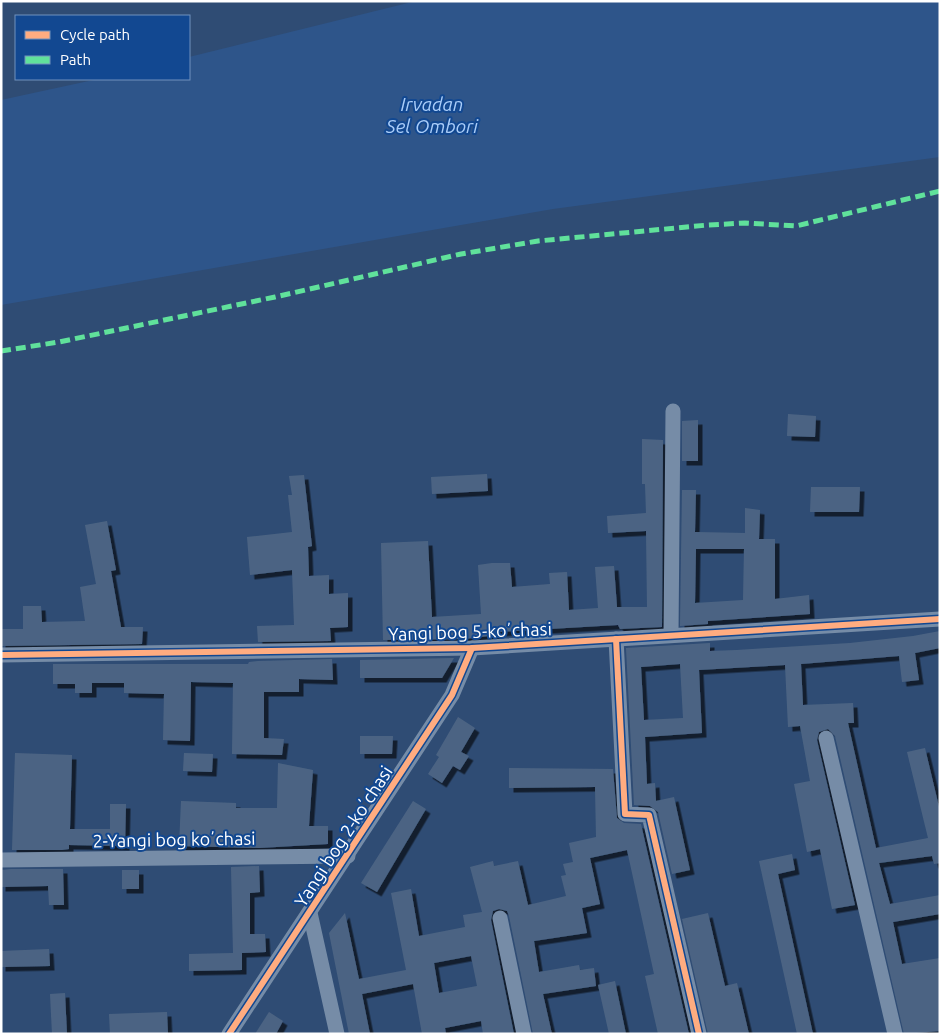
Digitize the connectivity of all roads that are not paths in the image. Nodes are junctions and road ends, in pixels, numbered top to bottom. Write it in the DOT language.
graph roads {
  1 [pos="673,411"];
  2 [pos="940,619"];
  3 [pos="671,635"];
  4 [pos="616,639"];
  5 [pos="472,648"];
  6 [pos="1,654"];
  7 [pos="826,738"];
  8 [pos="348,856"];
  9 [pos="1,860"];
  10 [pos="310,913"];
  11 [pos="500,918"];
  12 [pos="229,1034"];
  13 [pos="337,1034"];
  14 [pos="524,1034"];
  15 [pos="699,1034"];
  16 [pos="895,1034"];
  1 -- 3 [label="street"];
  2 -- 3 [label="street, Yangi bog 5-koʼchasi"];
  3 -- 4 [label="street, Yangi bog 5-koʼchasi"];
  4 -- 5 [label="street, Yangi bog 5-koʼchasi"];
  4 -- 15 [label="street"];
  5 -- 6 [label="street, Yangi bog 5-koʼchasi"];
  5 -- 8 [label="street, Yangi bog 2-koʼchasi"];
  7 -- 16 [label="street"];
  8 -- 9 [label="street, 2-Yangi bog koʼchasi"];
  8 -- 10 [label="street, Yangi bog 2-koʼchasi"];
  10 -- 12 [label="street, Yangi bog 2-koʼchasi"];
  10 -- 13 [label="street"];
  11 -- 14 [label="street"];
}
